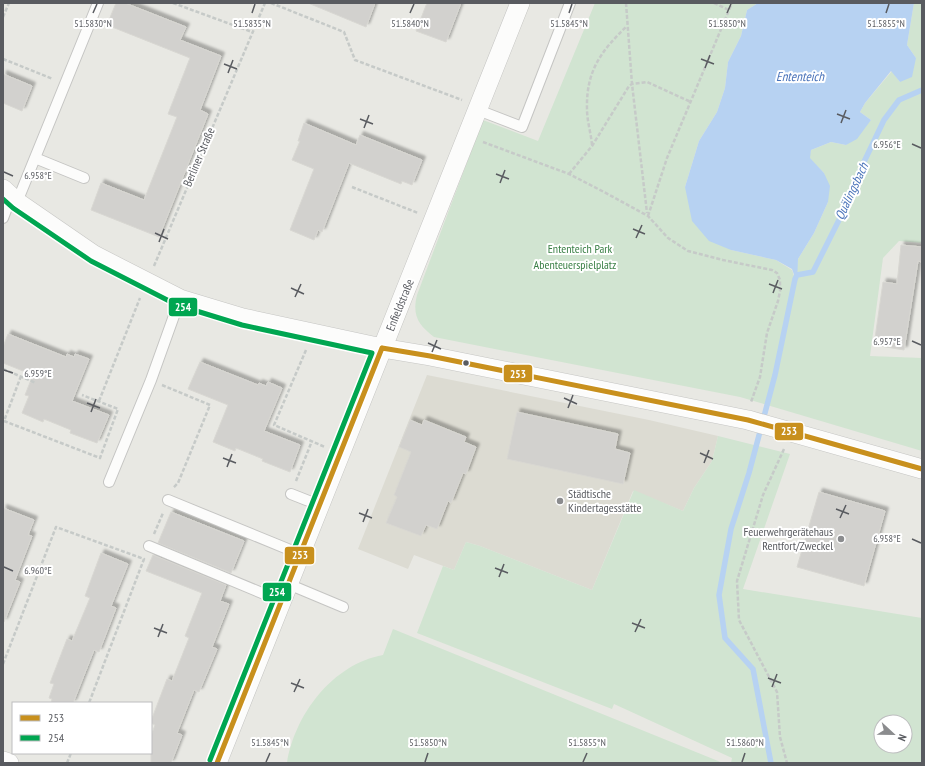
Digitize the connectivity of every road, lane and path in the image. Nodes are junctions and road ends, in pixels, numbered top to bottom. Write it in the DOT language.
graph roads {
  1 [pos="9,3"];
  2 [pos="98,3"];
  3 [pos="172,3"];
  4 [pos="265,3"];
  5 [pos="271,3"];
  6 [pos="520,3"];
  7 [pos="570,3"];
  8 [pos="626,3"];
  9 [pos="714,3"];
  10 [pos="732,3"];
  11 [pos="729,10"];
  12 [pos="3,17"];
  13 [pos="628,25"];
  14 [pos="252,32"];
  15 [pos="3,59"];
  16 [pos="65,84"];
  17 [pos="632,84"];
  18 [pos="690,102"];
  19 [pos="479,109"];
  20 [pos="468,136"];
  21 [pos="592,146"];
  22 [pos="35,158"];
  23 [pos="569,174"];
  24 [pos="84,178"];
  25 [pos="352,187"];
  26 [pos="10,196"];
  27 [pos="648,216"];
  28 [pos="3,218"];
  29 [pos="435,220"];
  30 [pos="147,283"];
  31 [pos="180,299"];
  32 [pos="313,333"];
  33 [pos="382,348"];
  34 [pos="3,369"];
  35 [pos="21,376"];
  36 [pos="151,380"];
  37 [pos="36,383"];
  38 [pos="82,395"];
  39 [pos="99,402"];
  40 [pos="748,420"];
  41 [pos="792,433"];
  42 [pos="312,441"];
  43 [pos="340,454"];
  44 [pos="922,469"];
  45 [pos="109,482"];
  46 [pos="291,494"];
  47 [pos="168,500"];
  48 [pos="319,505"];
  49 [pos="150,546"];
  50 [pos="300,554"];
  51 [pos="144,559"];
  52 [pos="285,593"];
  53 [pos="343,607"];
  54 [pos="3,664"];
  55 [pos="90,702"];
  56 [pos="3,761"];
  57 [pos="9,763"];
  58 [pos="217,763"];
  59 [pos="787,763"];
  1 -- 12 [label="path"];
  2 -- 16 [label="lane"];
  3 -- 14 [label="path"];
  4 -- 14 [label="path, Berliner Straße"];
  5 -- 19 [label="path"];
  6 -- 19 [label="street, Enfieldstraße"];
  7 -- 19 [label="lane"];
  8 -- 13 [label="path"];
  9 -- 11 [label="path"];
  10 -- 11 [label="path"];
  11 -- 18 [label="path"];
  13 -- 17 [label="path"];
  13 -- 21 [label="path"];
  14 -- 30 [label="path, Berliner Straße"];
  15 -- 16 [label="path"];
  16 -- 22 [label="lane"];
  17 -- 18 [label="path"];
  17 -- 21 [label="path"];
  17 -- 27 [label="path"];
  18 -- 27 [label="path"];
  19 -- 20 [label="street, Enfieldstraße"];
  20 -- 23 [label="path"];
  20 -- 29 [label="street, Enfieldstraße"];
  21 -- 23 [label="path"];
  22 -- 24 [label="lane"];
  22 -- 26 [label="lane"];
  23 -- 27 [label="path"];
  25 -- 29 [label="path"];
  26 -- 28 [label="lane"];
  26 -- 30 [label="street"];
  27 -- 40 [label="path"];
  29 -- 33 [label="street, Enfieldstraße"];
  30 -- 31 [label="street"];
  30 -- 39 [label="path, Berliner Straße"];
  31 -- 32 [label="street"];
  31 -- 36 [label="lane"];
  32 -- 33 [label="street"];
  32 -- 42 [label="path"];
  33 -- 40 [label="street"];
  33 -- 43 [label="street, Enfieldstraße"];
  34 -- 35 [label="path"];
  35 -- 37 [label="path"];
  35 -- 39 [label="path"];
  36 -- 45 [label="lane"];
  36 -- 47 [label="path"];
  38 -- 39 [label="path"];
  40 -- 41 [label="street"];
  41 -- 44 [label="street"];
  41 -- 59 [label="path"];
  42 -- 43 [label="path"];
  42 -- 46 [label="path"];
  43 -- 48 [label="street, Enfieldstraße"];
  46 -- 48 [label="lane"];
  47 -- 49 [label="path"];
  47 -- 50 [label="lane"];
  48 -- 50 [label="street, Enfieldstraße"];
  49 -- 51 [label="path"];
  49 -- 52 [label="lane"];
  50 -- 52 [label="street, Enfieldstraße"];
  51 -- 54 [label="path"];
  51 -- 55 [label="path"];
  52 -- 53 [label="lane"];
  52 -- 58 [label="street, Enfieldstraße"];
  56 -- 57 [label="street"];
}
